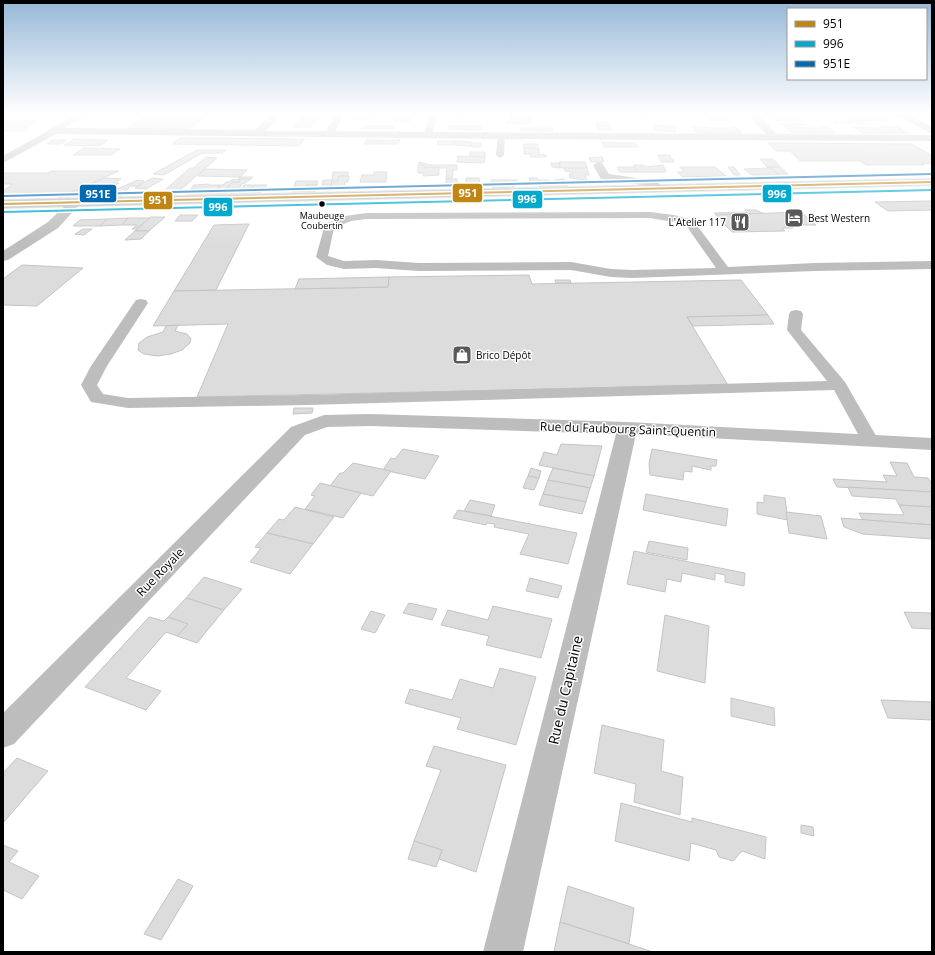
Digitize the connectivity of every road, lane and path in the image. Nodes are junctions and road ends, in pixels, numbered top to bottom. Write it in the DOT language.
graph roads {
  1 [pos="598,165"];
  2 [pos="932,182"];
  3 [pos="658,189"];
  4 [pos="932,190"];
  5 [pos="3,204"];
  6 [pos="72,206"];
  7 [pos="668,207"];
  8 [pos="3,210"];
  9 [pos="689,222"];
  10 [pos="3,257"];
  11 [pos="932,265"];
  12 [pos="724,270"];
  13 [pos="141,304"];
  14 [pos="796,314"];
  15 [pos="839,385"];
  16 [pos="324,421"];
  17 [pos="628,428"];
  18 [pos="870,441"];
  19 [pos="931,445"];
  20 [pos="3,734"];
  21 [pos="503,952"];
  1 -- 3 [label="street"];
  2 -- 3 [label="street"];
  3 -- 6 [label="street"];
  4 -- 6 [label="street"];
  5 -- 6 [label="street"];
  6 -- 8 [label="street"];
  6 -- 10 [label="street"];
  7 -- 9 [label="lane"];
  9 -- 12 [label="lane"];
  9 -- 12 [label="lane"];
  11 -- 12 [label="lane"];
  13 -- 15 [label="lane"];
  14 -- 15 [label="lane"];
  15 -- 18 [label="lane"];
  16 -- 17 [label="street, Rue du Faubourg Saint-Quentin"];
  16 -- 20 [label="street, Rue Royale"];
  17 -- 18 [label="street, Rue du Faubourg Saint-Quentin"];
  17 -- 21 [label="street, Rue du Capitaine"];
  18 -- 19 [label="street, Rue du Faubourg Saint-Quentin"];
}
